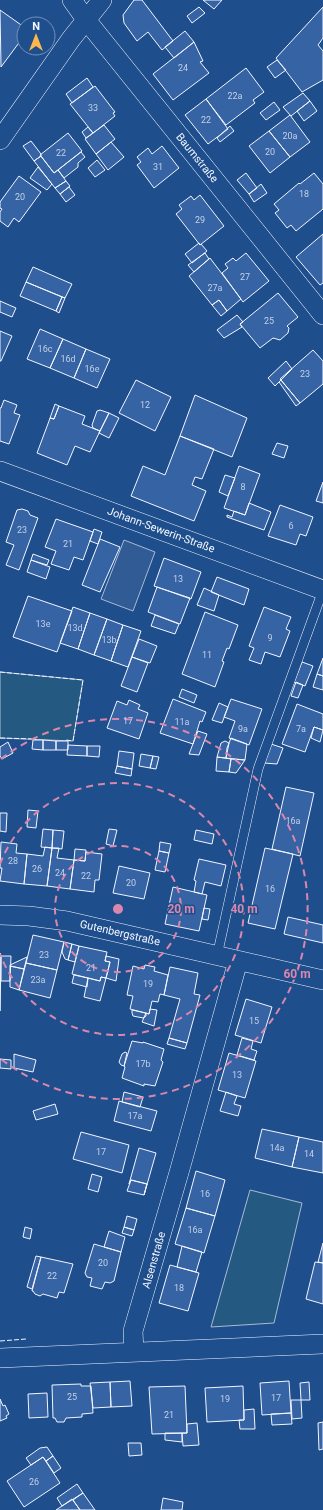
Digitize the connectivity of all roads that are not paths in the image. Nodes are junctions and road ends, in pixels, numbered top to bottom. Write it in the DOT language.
graph roads {
  1 [pos="72,0"];
  2 [pos="102,0"];
  3 [pos="86,21"];
  4 [pos="0,140"];
  5 [pos="323,315"];
  6 [pos="0,471"];
  7 [pos="323,590"];
  8 [pos="0,915"];
  9 [pos="217,956"];
  10 [pos="238,961"];
  11 [pos="323,980"];
  12 [pos="323,1344"];
  13 [pos="134,1352"];
  14 [pos="0,1358"];
  1 -- 3 [label="street, Baumstraße"];
  2 -- 3 [label="street"];
  3 -- 4 [label="street"];
  3 -- 5 [label="street, Baumstraße"];
  6 -- 7 [label="street, Johann-Sewerin-Straße"];
  7 -- 9 [label="lane"];
  8 -- 9 [label="street, Gutenbergstraße"];
  9 -- 10 [label="street, Gutenbergstraße"];
  10 -- 11 [label="street, Gutenbergstraße"];
  10 -- 13 [label="street, Alsenstraße"];
  12 -- 13 [label="street"];
  13 -- 14 [label="street"];
}
